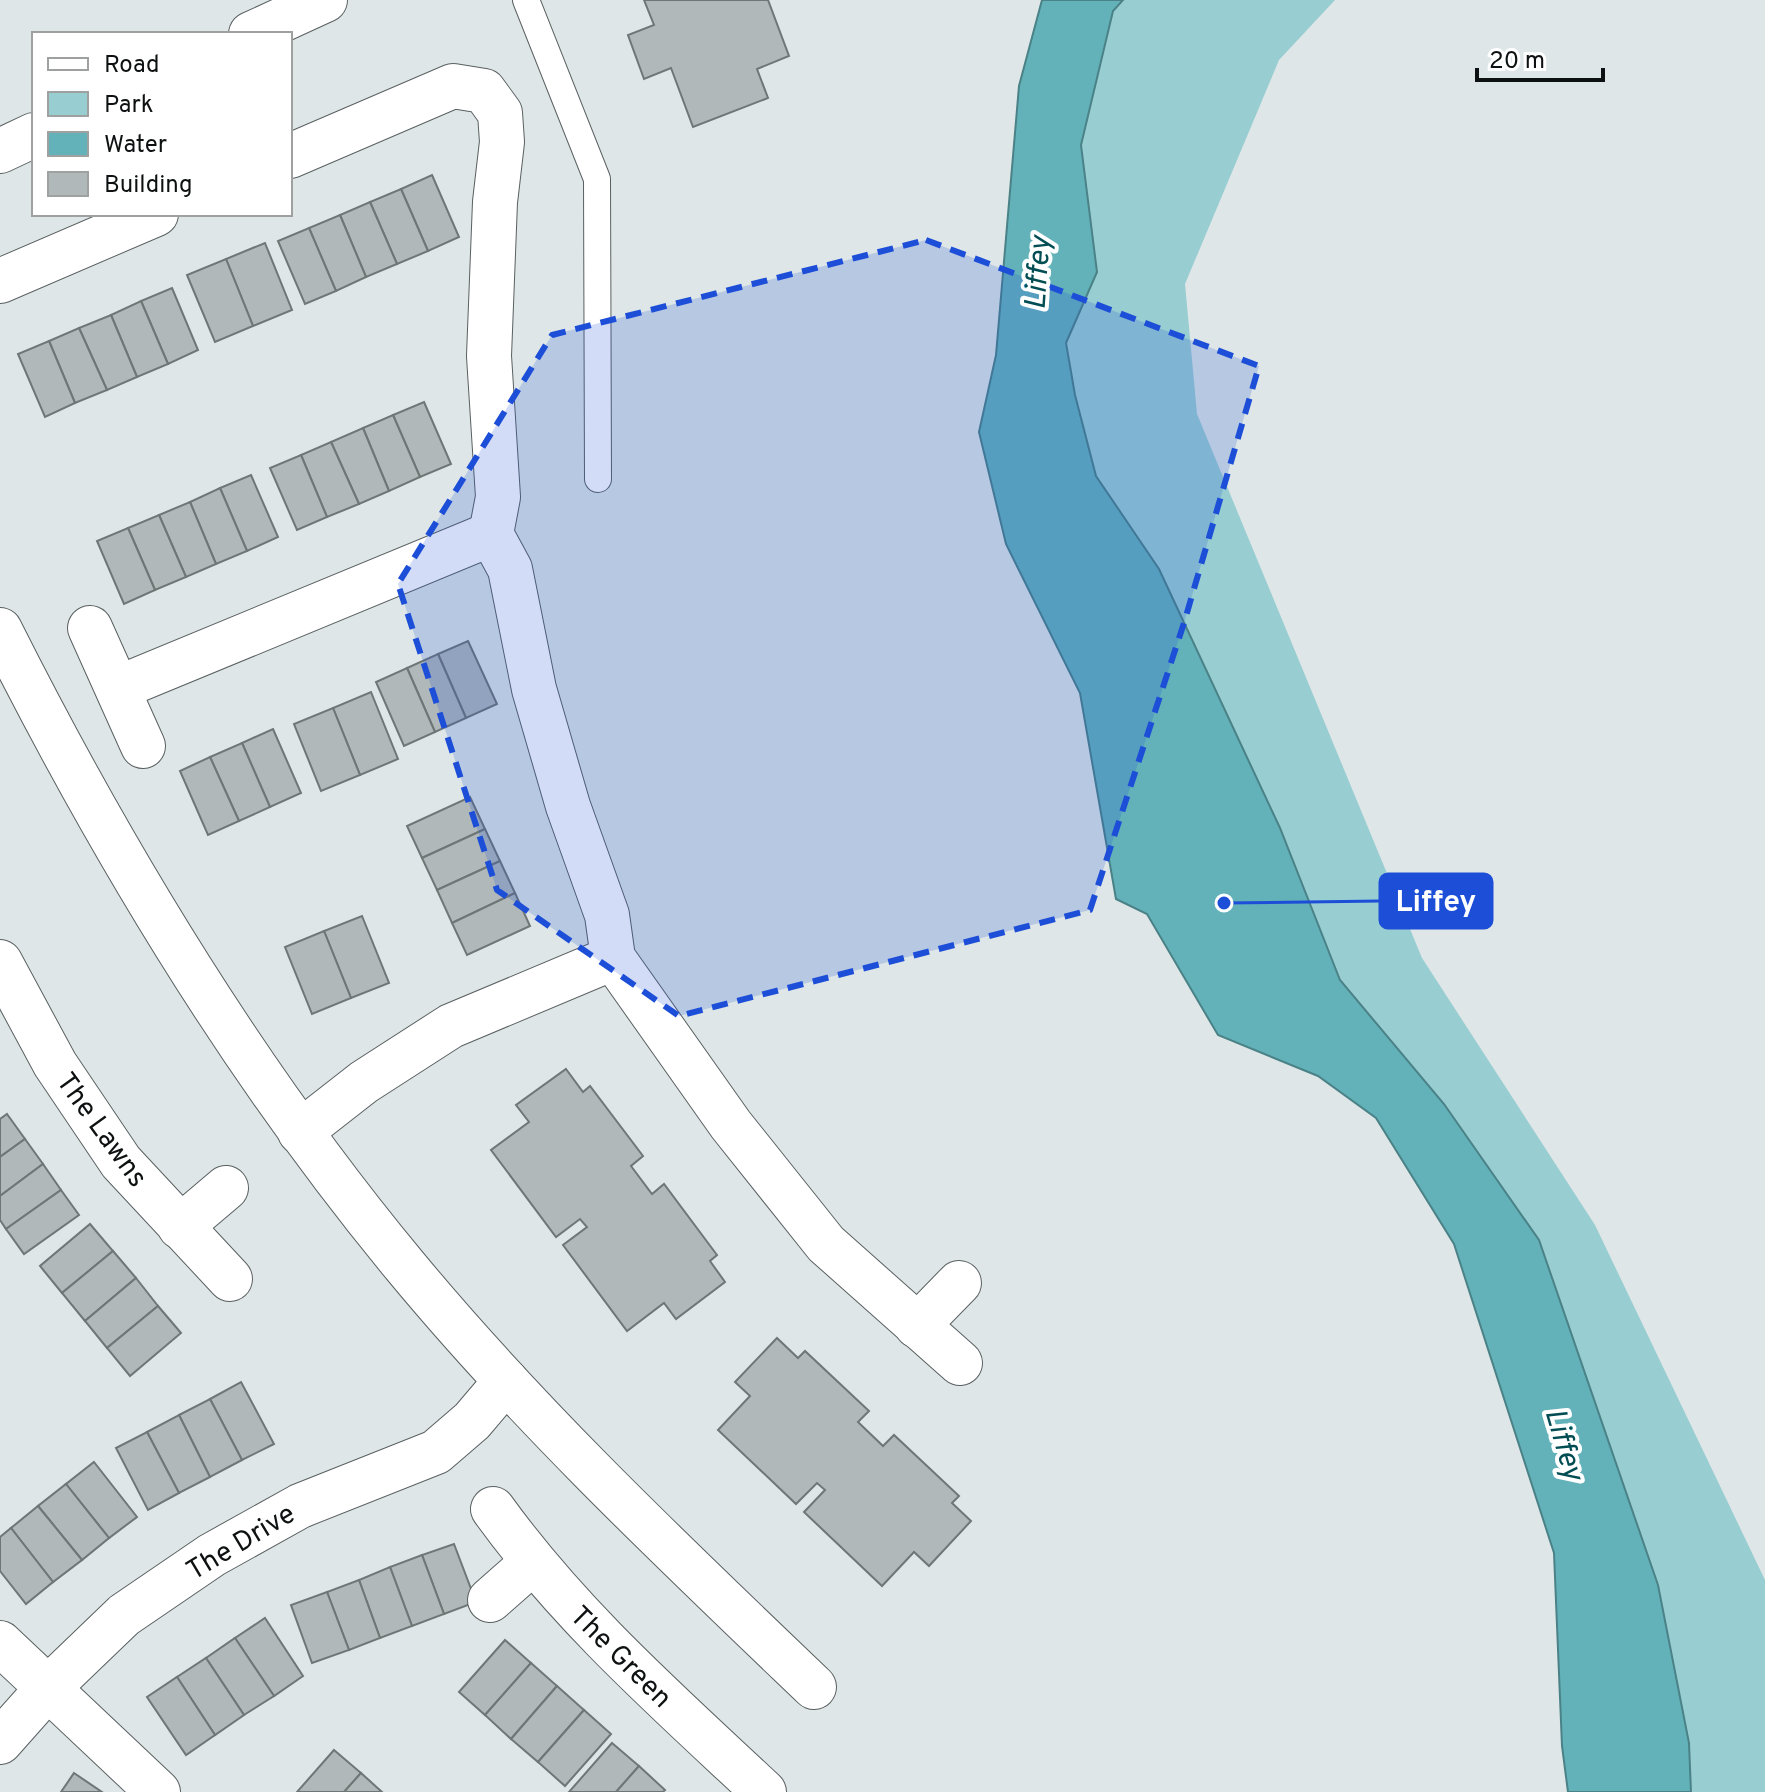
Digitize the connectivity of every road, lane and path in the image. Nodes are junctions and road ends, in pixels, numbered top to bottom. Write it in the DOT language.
graph roads {
  1 [pos="325,0"];
  2 [pos="526,0"];
  3 [pos="255,32"];
  4 [pos="32,136"];
  5 [pos="0,151"];
  6 [pos="292,155"];
  7 [pos="151,216"];
  8 [pos="0,281"];
  9 [pos="598,479"];
  10 [pos="491,534"];
  11 [pos="90,628"];
  12 [pos="0,630"];
  13 [pos="118,688"];
  14 [pos="143,746"];
  15 [pos="613,958"];
  16 [pos="0,962"];
  17 [pos="300,1132"];
  18 [pos="226,1188"];
  19 [pos="180,1227"];
  20 [pos="230,1279"];
  21 [pos="959,1283"];
  22 [pos="917,1326"];
  23 [pos="960,1363"];
  24 [pos="506,1381"];
  25 [pos="493,1509"];
  26 [pos="532,1563"];
  27 [pos="490,1600"];
  28 [pos="0,1643"];
  29 [pos="814,1687"];
  30 [pos="47,1689"];
  31 [pos="0,1742"];
  32 [pos="158,1792"];
  33 [pos="764,1792"];
  1 -- 3 [label="street"];
  2 -- 9 [label="lane"];
  4 -- 5 [label="street"];
  6 -- 10 [label="street"];
  7 -- 8 [label="street"];
  10 -- 13 [label="street"];
  10 -- 15 [label="street"];
  11 -- 13 [label="street"];
  12 -- 17 [label="street"];
  13 -- 14 [label="street"];
  15 -- 17 [label="street"];
  15 -- 22 [label="street"];
  16 -- 19 [label="street, The Lawns"];
  17 -- 24 [label="street"];
  18 -- 19 [label="street"];
  19 -- 20 [label="street, The Lawns"];
  21 -- 22 [label="street"];
  22 -- 23 [label="street"];
  24 -- 29 [label="street"];
  24 -- 30 [label="street, The Drive"];
  25 -- 26 [label="street, The Green"];
  26 -- 27 [label="street"];
  26 -- 33 [label="street, The Green"];
  28 -- 30 [label="street"];
  30 -- 31 [label="street, The Drive"];
  30 -- 32 [label="street"];
}
